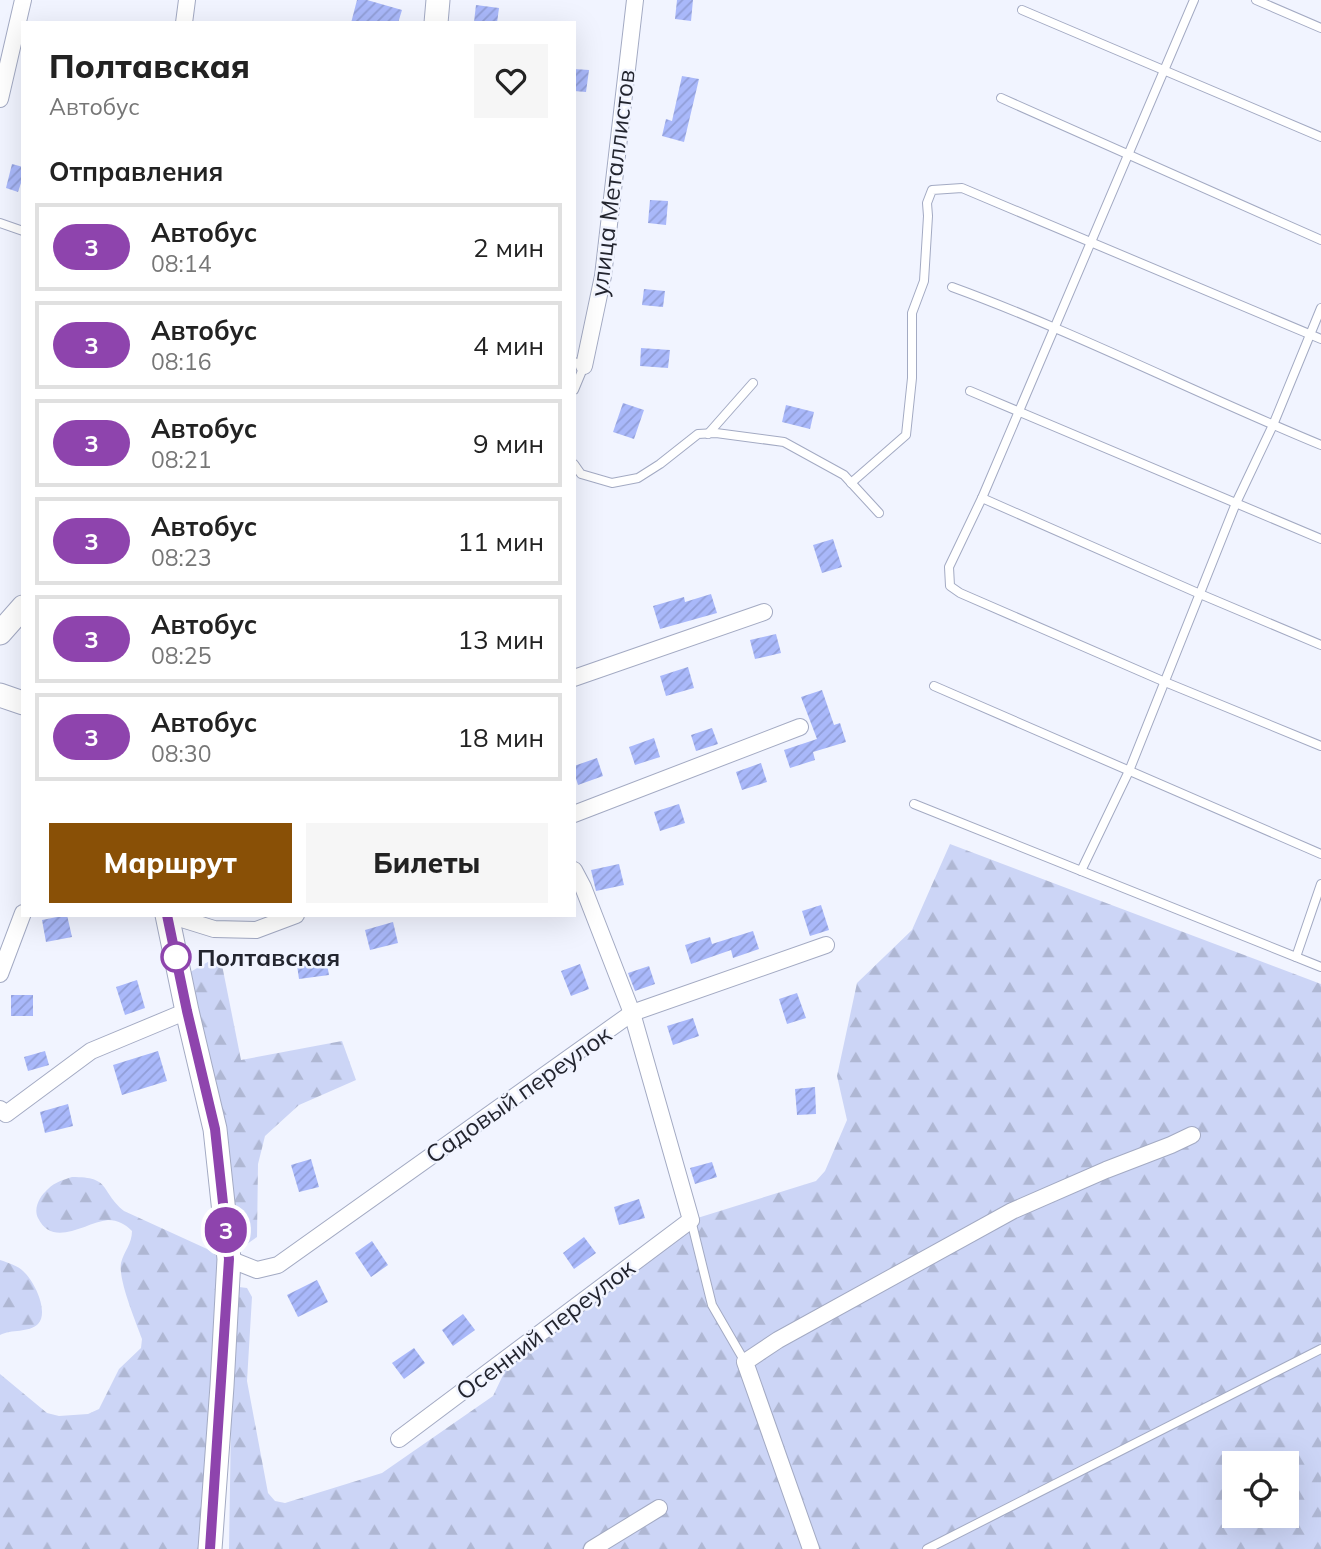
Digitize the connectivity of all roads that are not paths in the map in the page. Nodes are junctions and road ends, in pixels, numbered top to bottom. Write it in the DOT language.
graph roads {
  1 [pos="23,0"];
  2 [pos="187,0"];
  3 [pos="438,0"];
  4 [pos="635,0"];
  5 [pos="1194,0"];
  6 [pos="1256,0"];
  7 [pos="1022,10"];
  8 [pos="184,21"];
  9 [pos="436,21"];
  10 [pos="1321,28"];
  11 [pos="1164,70"];
  12 [pos="1002,98"];
  13 [pos="0,99"];
  14 [pos="1321,137"];
  15 [pos="1128,154"];
  16 [pos="0,223"];
  17 [pos="21,230"];
  18 [pos="1321,240"];
  19 [pos="1091,242"];
  20 [pos="952,287"];
  21 [pos="1321,308"];
  22 [pos="1054,328"];
  23 [pos="1310,335"];
  24 [pos="1321,339"];
  25 [pos="579,364"];
  26 [pos="753,383"];
  27 [pos="970,391"];
  28 [pos="1019,412"];
  29 [pos="1273,425"];
  30 [pos="708,433"];
  31 [pos="1321,445"];
  32 [pos="576,467"];
  33 [pos="851,483"];
  34 [pos="982,498"];
  35 [pos="1236,503"];
  36 [pos="880,513"];
  37 [pos="1321,539"];
  38 [pos="1200,594"];
  39 [pos="21,609"];
  40 [pos="764,612"];
  41 [pos="0,633"];
  42 [pos="1321,645"];
  43 [pos="576,677"];
  44 [pos="1165,682"];
  45 [pos="934,686"];
  46 [pos="0,695"];
  47 [pos="21,702"];
  48 [pos="800,727"];
  49 [pos="1321,746"];
  50 [pos="1129,772"];
  51 [pos="914,804"];
  52 [pos="576,813"];
  53 [pos="1321,854"];
  54 [pos="1081,871"];
  55 [pos="576,874"];
  56 [pos="1321,884"];
  57 [pos="21,917"];
  58 [pos="168,917"];
  59 [pos="175,917"];
  60 [pos="291,917"];
  61 [pos="826,945"];
  62 [pos="1296,957"];
  63 [pos="1321,967"];
  64 [pos="0,974"];
  65 [pos="187,1011"];
  66 [pos="632,1013"];
  67 [pos="0,1109"];
  68 [pos="1192,1135"];
  69 [pos="691,1220"];
  70 [pos="229,1259"];
  71 [pos="1321,1349"];
  72 [pos="745,1362"];
  73 [pos="399,1439"];
  74 [pos="659,1508"];
  75 [pos="209,1549"];
  76 [pos="592,1549"];
  77 [pos="811,1549"];
  78 [pos="926,1549"];
  1 -- 13 [label="street"];
  2 -- 8 [label="street"];
  3 -- 9 [label="street"];
  4 -- 25 [label="street, улица Металлистов"];
  5 -- 11 [label="lane"];
  6 -- 10 [label="lane"];
  7 -- 11 [label="lane"];
  11 -- 14 [label="lane"];
  11 -- 15 [label="lane"];
  12 -- 15 [label="lane"];
  15 -- 18 [label="lane"];
  15 -- 19 [label="lane"];
  16 -- 17 [label="lane"];
  19 -- 22 [label="lane"];
  19 -- 23 [label="lane"];
  19 -- 33 [label="lane"];
  20 -- 22 [label="lane"];
  21 -- 23 [label="lane"];
  22 -- 28 [label="lane"];
  22 -- 29 [label="lane"];
  23 -- 24 [label="lane"];
  23 -- 29 [label="lane"];
  26 -- 30 [label="lane"];
  27 -- 28 [label="lane"];
  28 -- 34 [label="lane"];
  28 -- 35 [label="lane"];
  29 -- 31 [label="lane"];
  29 -- 35 [label="lane"];
  30 -- 32 [label="lane"];
  30 -- 33 [label="lane"];
  33 -- 36 [label="lane"];
  34 -- 38 [label="lane"];
  34 -- 44 [label="lane"];
  35 -- 37 [label="lane"];
  35 -- 38 [label="lane"];
  38 -- 42 [label="lane"];
  38 -- 44 [label="lane"];
  39 -- 41 [label="street"];
  40 -- 43 [label="street"];
  44 -- 49 [label="lane"];
  44 -- 50 [label="lane"];
  45 -- 50 [label="lane"];
  46 -- 47 [label="street"];
  48 -- 52 [label="street"];
  50 -- 53 [label="lane"];
  50 -- 54 [label="lane"];
  51 -- 54 [label="lane"];
  54 -- 62 [label="lane"];
  55 -- 66 [label="street"];
  56 -- 62 [label="lane"];
  57 -- 64 [label="street"];
  58 -- 65 [label="street"];
  59 -- 60 [label="street"];
  61 -- 66 [label="street, Садовый переулок"];
  62 -- 63 [label="lane"];
  65 -- 67 [label="street"];
  65 -- 70 [label="street"];
  66 -- 69 [label="street"];
  66 -- 70 [label="street, Садовый переулок"];
  68 -- 72 [label="street"];
  69 -- 72 [label="lane"];
  69 -- 73 [label="street, Осенний переулок"];
  70 -- 75 [label="street"];
  71 -- 78 [label="lane"];
  72 -- 77 [label="street"];
  74 -- 76 [label="street"];
}
